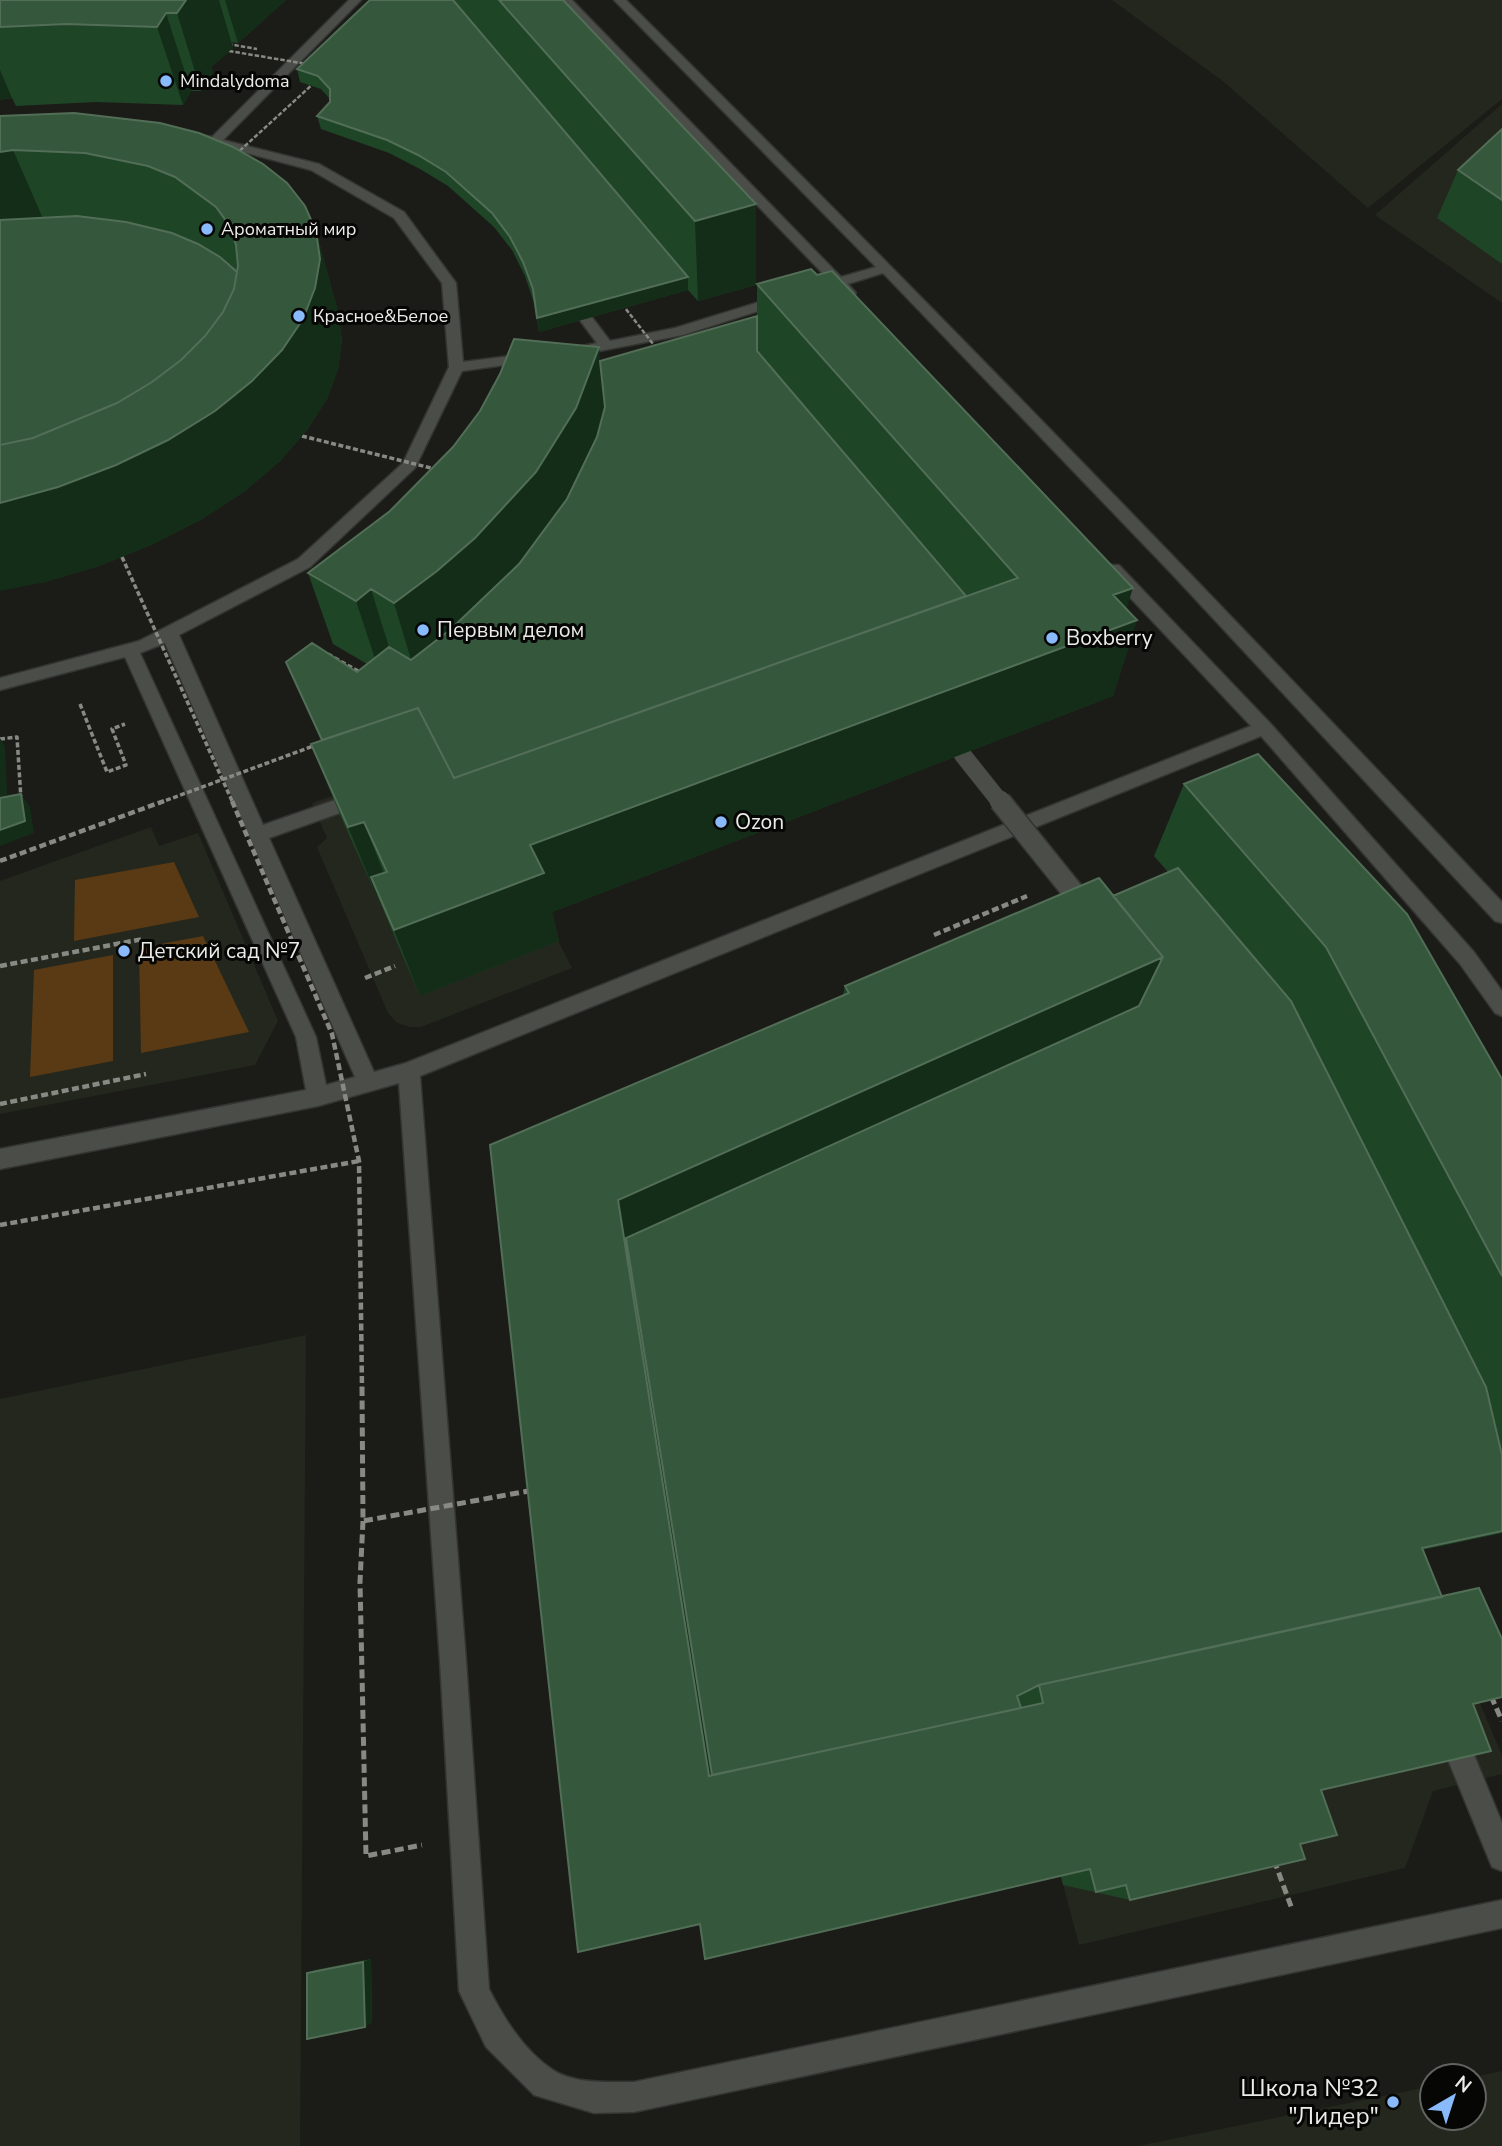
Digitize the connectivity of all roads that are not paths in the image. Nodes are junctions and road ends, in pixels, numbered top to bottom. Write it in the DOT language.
graph roads {
  1 [pos="355,0"];
  2 [pos="566,0"];
  3 [pos="620,0"];
  4 [pos="180,137"];
  5 [pos="215,141"];
  6 [pos="886,268"];
  7 [pos="839,282"];
  8 [pos="817,289"];
  9 [pos="796,295"];
  10 [pos="858,302"];
  11 [pos="586,319"];
  12 [pos="648,338"];
  13 [pos="607,347"];
  14 [pos="663,357"];
  15 [pos="456,367"];
  16 [pos="1100,555"];
  17 [pos="169,633"];
  18 [pos="130,650"];
  19 [pos="0,684"];
  20 [pos="1264,728"];
  21 [pos="962,754"];
  22 [pos="375,793"];
  23 [pos="258,834"];
  24 [pos="1091,914"];
  25 [pos="1502,915"];
  26 [pos="1502,1007"];
  27 [pos="409,1071"];
  28 [pos="369,1084"];
  29 [pos="318,1097"];
  30 [pos="0,1159"];
  31 [pos="1450,1731"];
  32 [pos="1502,1857"];
  33 [pos="1502,1914"];
  1 -- 5 [label="lane"];
  2 -- 7 [label="lane"];
  3 -- 6 [label="lane"];
  4 -- 5 [label="lane"];
  5 -- 15 [label="lane"];
  6 -- 7 [label="lane"];
  6 -- 25 [label="lane"];
  7 -- 8 [label="lane"];
  7 -- 10 [label="lane"];
  9 -- 12 [label="lane"];
  11 -- 13 [label="lane"];
  12 -- 13 [label="lane"];
  12 -- 14 [label="lane"];
  13 -- 15 [label="lane"];
  15 -- 17 [label="lane"];
  16 -- 20 [label="lane"];
  17 -- 18 [label="lane"];
  17 -- 23 [label="lane"];
  18 -- 19 [label="lane"];
  18 -- 29 [label="lane"];
  20 -- 26 [label="lane"];
  20 -- 27 [label="lane"];
  21 -- 24 [label="lane, bridge"];
  22 -- 23 [label="lane"];
  23 -- 28 [label="lane"];
  27 -- 28 [label="lane"];
  27 -- 33 [label="lane"];
  28 -- 29 [label="lane"];
  29 -- 30 [label="lane"];
  31 -- 32 [label="lane"];
}
